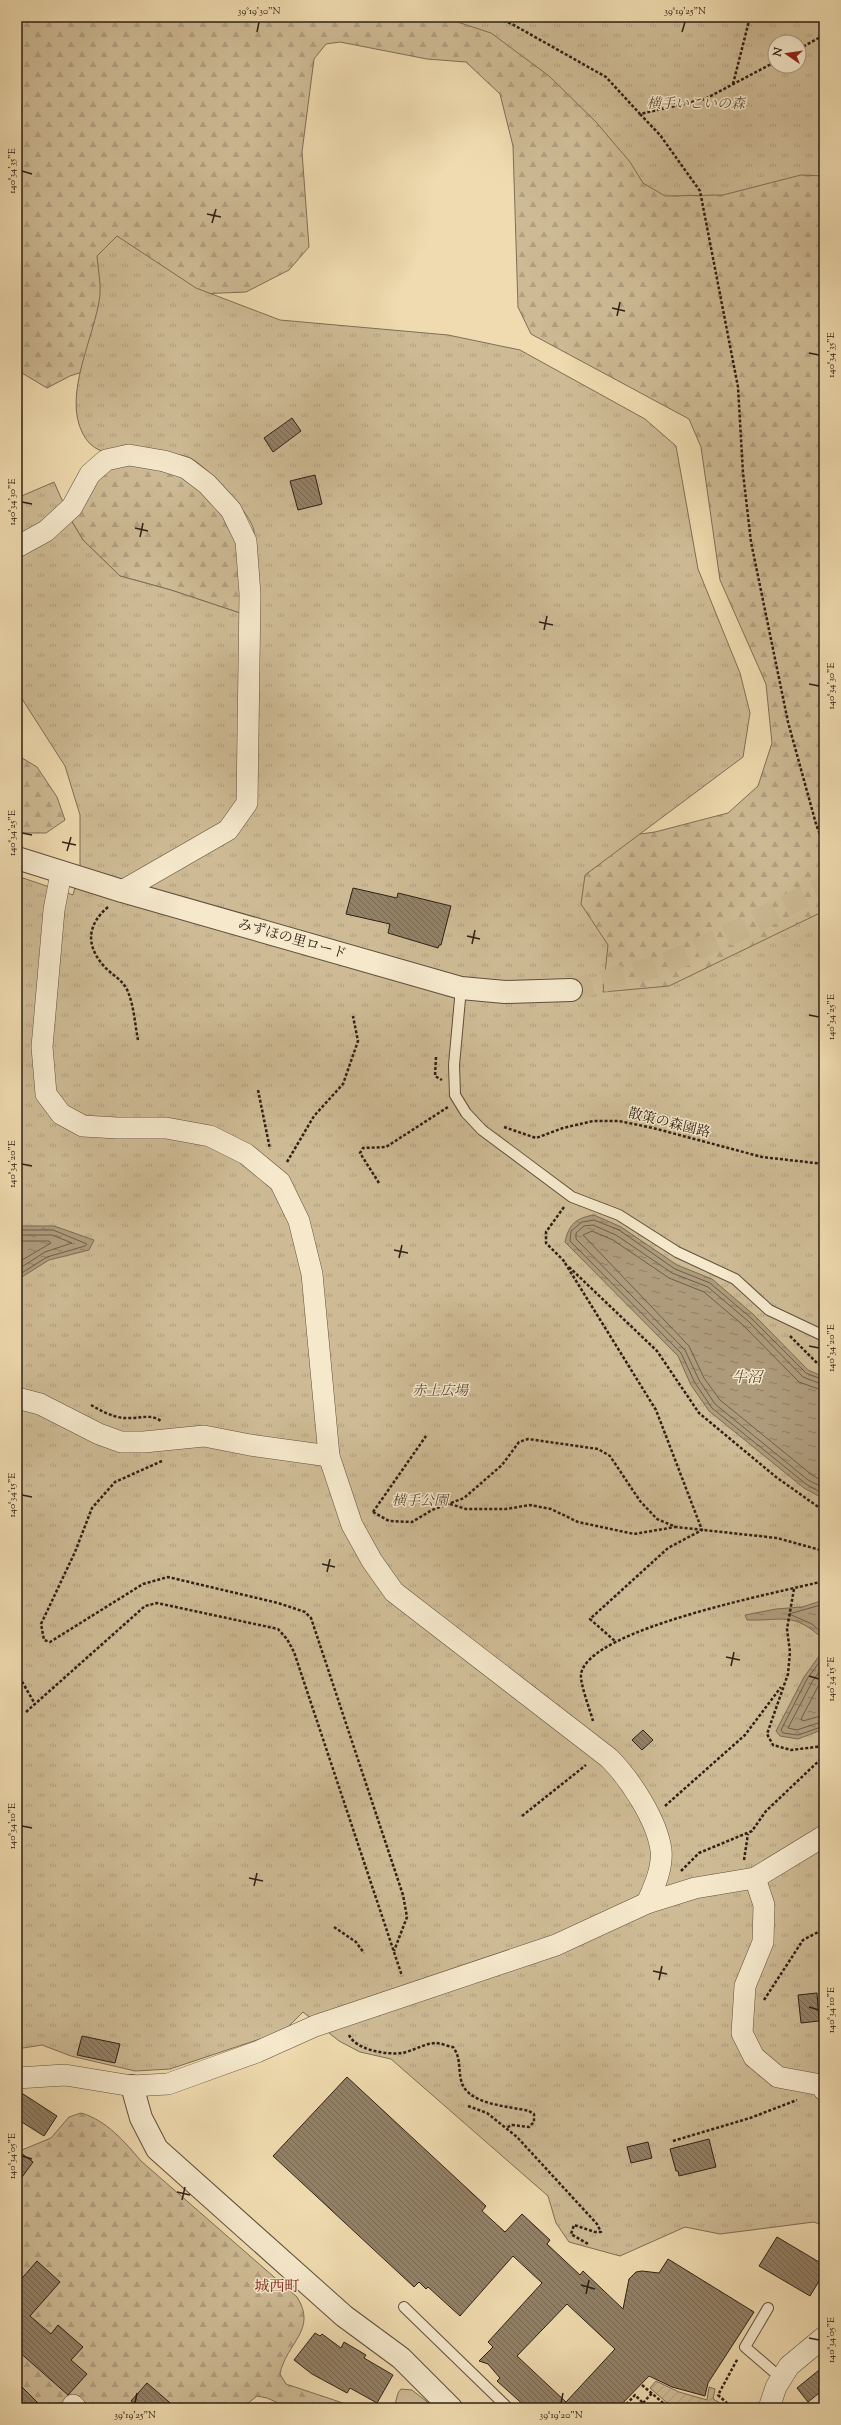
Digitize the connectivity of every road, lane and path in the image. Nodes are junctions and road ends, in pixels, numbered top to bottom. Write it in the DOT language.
graph roads {
  1 [pos="494,17"];
  2 [pos="750,17"];
  3 [pos="824,35"];
  4 [pos="807,45"];
  5 [pos="767,66"];
  6 [pos="733,84"];
  7 [pos="640,114"];
  8 [pos="17,547"];
  9 [pos="824,846"];
  10 [pos="17,858"];
  11 [pos="61,873"];
  12 [pos="116,899"];
  13 [pos="461,988"];
  14 [pos="571,990"];
  15 [pos="353,1016"];
  16 [pos="138,1040"];
  17 [pos="258,1090"];
  18 [pos="458,1100"];
  19 [pos="503,1127"];
  20 [pos="271,1153"];
  21 [pos="824,1164"];
  22 [pos="280,1182"];
  23 [pos="379,1183"];
  24 [pos="572,1197"];
  25 [pos="565,1263"];
  26 [pos="788,1333"];
  27 [pos="824,1336"];
  28 [pos="824,1366"];
  29 [pos="17,1398"];
  30 [pos="91,1405"];
  31 [pos="163,1424"];
  32 [pos="426,1436"];
  33 [pos="329,1456"];
  34 [pos="164,1460"];
  35 [pos="450,1504"];
  36 [pos="824,1511"];
  37 [pos="373,1512"];
  38 [pos="352,1525"];
  39 [pos="676,1527"];
  40 [pos="702,1530"];
  41 [pos="824,1551"];
  42 [pos="824,1581"];
  43 [pos="794,1589"];
  44 [pos="616,1642"];
  45 [pos="17,1673"];
  46 [pos="782,1685"];
  47 [pos="35,1704"];
  48 [pos="26,1712"];
  49 [pos="824,1746"];
  50 [pos="596,1748"];
  51 [pos="824,1756"];
  52 [pos="522,1816"];
  53 [pos="651,1819"];
  54 [pos="748,1833"];
  55 [pos="824,1836"];
  56 [pos="675,1877"];
  57 [pos="749,1879"];
  58 [pos="647,1903"];
  59 [pos="334,1927"];
  60 [pos="824,1929"];
  61 [pos="394,1950"];
  62 [pos="364,1953"];
  63 [pos="408,1993"];
  64 [pos="761,2004"];
  65 [pos="341,2017"];
  66 [pos="17,2078"];
  67 [pos="132,2086"];
  68 [pos="822,2087"];
  69 [pos="468,2106"];
  70 [pos="506,2128"];
  71 [pos="673,2141"];
  72 [pos="588,2244"];
  73 [pos="404,2307"];
  74 [pos="768,2308"];
  75 [pos="824,2337"];
  76 [pos="745,2346"];
  77 [pos="781,2378"];
  78 [pos="642,2385"];
  79 [pos="652,2393"];
  80 [pos="643,2403"];
  81 [pos="451,2408"];
  82 [pos="508,2408"];
  83 [pos="623,2408"];
  84 [pos="648,2408"];
  85 [pos="669,2408"];
  86 [pos="726,2408"];
  87 [pos="769,2408"];
  1 -- 7 [label="path"];
  2 -- 6 [label="path"];
  3 -- 4 [label="path"];
  5 -- 6 [label="path"];
  6 -- 7 [label="path"];
  7 -- 9 [label="path"];
  8 -- 12 [label="street"];
  10 -- 11 [label="street, みずほの里ロード"];
  11 -- 12 [label="street, みずほの里ロード"];
  11 -- 22 [label="street"];
  12 -- 13 [label="street, みずほの里ロード"];
  12 -- 16 [label="path"];
  13 -- 14 [label="street, みずほの里ロード"];
  13 -- 18 [label="lane"];
  15 -- 22 [label="path"];
  17 -- 20 [label="path"];
  18 -- 23 [label="path"];
  18 -- 24 [label="lane"];
  19 -- 21 [label="path, 散策の森園路"];
  22 -- 33 [label="street"];
  24 -- 25 [label="path"];
  24 -- 27 [label="lane"];
  25 -- 36 [label="path"];
  25 -- 40 [label="path"];
  26 -- 28 [label="path"];
  29 -- 33 [label="street"];
  30 -- 31 [label="path"];
  32 -- 37 [label="path"];
  33 -- 38 [label="street"];
  34 -- 61 [label="path"];
  35 -- 37 [label="path"];
  35 -- 39 [label="path"];
  35 -- 39 [label="path"];
  37 -- 38 [label="path"];
  38 -- 50 [label="street"];
  39 -- 40 [label="path"];
  40 -- 41 [label="path"];
  40 -- 44 [label="path"];
  42 -- 43 [label="path"];
  43 -- 44 [label="path"];
  43 -- 46 [label="path"];
  44 -- 50 [label="path"];
  45 -- 47 [label="path"];
  46 -- 49 [label="path"];
  46 -- 53 [label="path"];
  47 -- 48 [label="path"];
  47 -- 61 [label="path"];
  50 -- 52 [label="path"];
  50 -- 53 [label="street"];
  51 -- 54 [label="path"];
  53 -- 58 [label="street"];
  54 -- 56 [label="path"];
  54 -- 57 [label="path"];
  55 -- 57 [label="street"];
  57 -- 58 [label="street"];
  57 -- 68 [label="street"];
  58 -- 63 [label="street"];
  59 -- 62 [label="path"];
  60 -- 64 [label="path"];
  61 -- 63 [label="path"];
  63 -- 65 [label="street"];
  65 -- 67 [label="street"];
  65 -- 70 [label="path"];
  66 -- 67 [label="street"];
  67 -- 81 [label="street"];
  68 -- 71 [label="path"];
  69 -- 70 [label="path"];
  70 -- 72 [label="path"];
  73 -- 82 [label="lane"];
  74 -- 76 [label="lane"];
  75 -- 77 [label="street"];
  76 -- 77 [label="lane"];
  76 -- 86 [label="path"];
  77 -- 87 [label="street"];
  78 -- 79 [label="path"];
  79 -- 80 [label="path"];
  79 -- 85 [label="path"];
  80 -- 83 [label="path"];
  80 -- 84 [label="path"];
}
